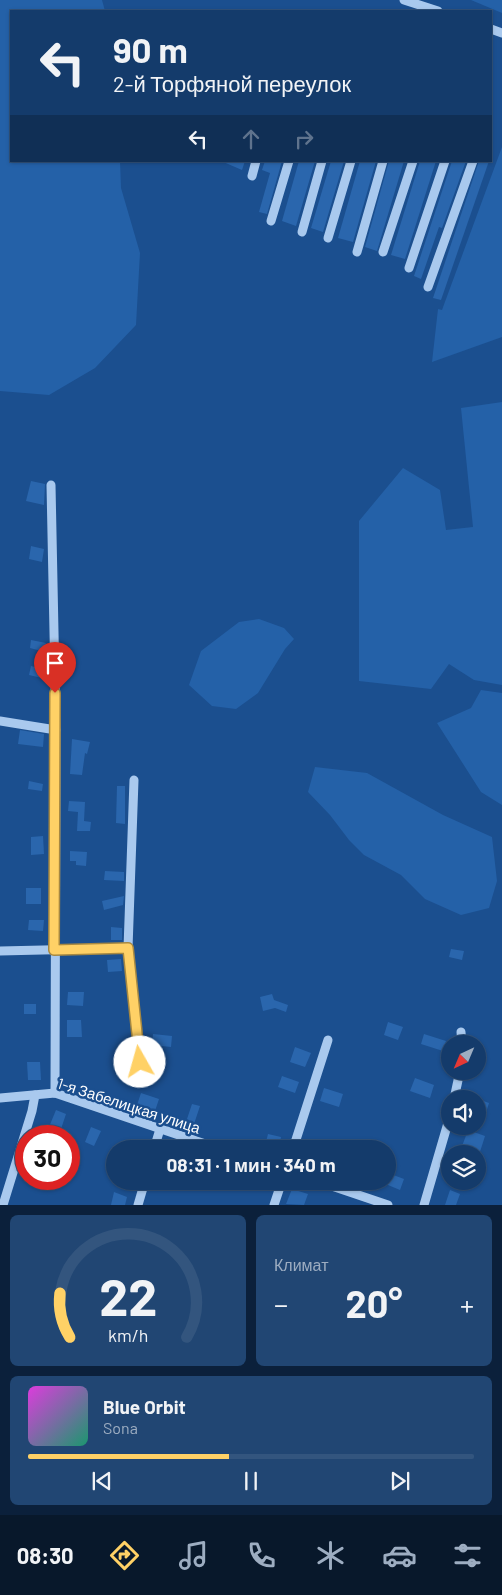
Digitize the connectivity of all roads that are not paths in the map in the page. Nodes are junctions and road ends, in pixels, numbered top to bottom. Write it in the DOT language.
graph roads {
  1 [pos="404,0"];
  2 [pos="435,10"];
  3 [pos="256,162"];
  4 [pos="289,162"];
  5 [pos="322,162"];
  6 [pos="351,162"];
  7 [pos="383,162"];
  8 [pos="414,162"];
  9 [pos="445,162"];
  10 [pos="473,162"];
  11 [pos="252,176"];
  12 [pos="271,221"];
  13 [pos="302,232"];
  14 [pos="328,238"];
  15 [pos="357,252"];
  16 [pos="383,252"];
  17 [pos="409,268"];
  18 [pos="428,287"];
  19 [pos="50,485"];
  20 [pos="0,721"];
  21 [pos="56,730"];
  22 [pos="134,780"];
  23 [pos="128,948"];
  24 [pos="54,950"];
  25 [pos="0,951"];
  26 [pos="461,1032"];
  27 [pos="461,1035"];
  28 [pos="328,1040"];
  29 [pos="140,1062"];
  30 [pos="55,1093"];
  31 [pos="35,1095"];
  32 [pos="0,1098"];
  33 [pos="160,1129"];
  34 [pos="444,1135"];
  35 [pos="157,1140"];
  36 [pos="193,1140"];
  37 [pos="296,1140"];
  38 [pos="142,1190"];
  39 [pos="279,1190"];
  40 [pos="344,1190"];
  41 [pos="3,1205"];
  42 [pos="138,1205"];
  43 [pos="274,1205"];
  44 [pos="388,1205"];
  45 [pos="424,1205"];
  1 -- 2 [label="street"];
  3 -- 11 [label="street"];
  4 -- 12 [label="street"];
  5 -- 13 [label="street"];
  6 -- 14 [label="street"];
  7 -- 15 [label="street"];
  8 -- 16 [label="street"];
  9 -- 17 [label="street"];
  10 -- 18 [label="street"];
  19 -- 21 [label="street"];
  20 -- 21 [label="street"];
  21 -- 24 [label="street"];
  22 -- 23 [label="street"];
  23 -- 24 [label="street"];
  23 -- 29 [label="street"];
  24 -- 25 [label="street"];
  24 -- 30 [label="street"];
  26 -- 27 [label="street"];
  28 -- 37 [label="street"];
  30 -- 31 [label="street, 1-я Забелицкая улица"];
  30 -- 33 [label="street, 1-я Забелицкая улица"];
  31 -- 32 [label="street, 1-я Забелицкая улица"];
  31 -- 41 [label="street"];
  33 -- 35 [label="street"];
  33 -- 36 [label="street, 1-я Забелицкая улица"];
  34 -- 45 [label="street"];
  38 -- 42 [label="street"];
  39 -- 43 [label="street"];
  40 -- 44 [label="street"];
}
